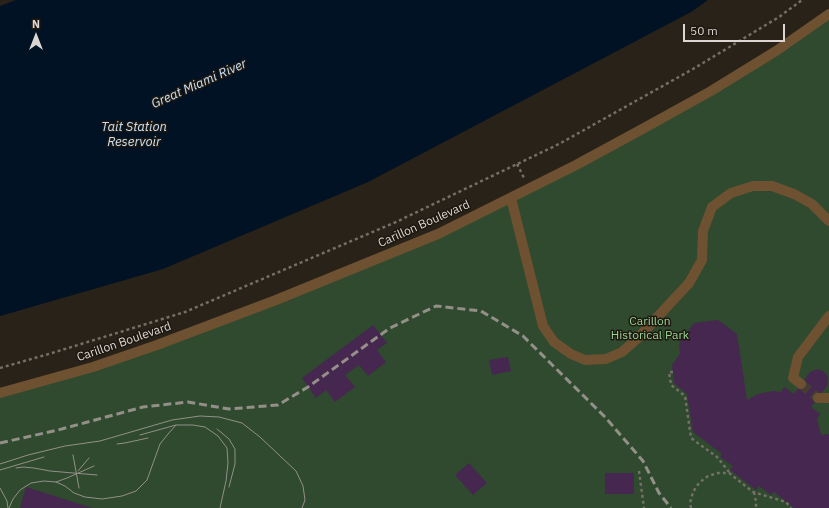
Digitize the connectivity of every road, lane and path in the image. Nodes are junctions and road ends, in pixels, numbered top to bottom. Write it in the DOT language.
graph roads {
  1 [pos="802,0"];
  2 [pos="829,14"];
  3 [pos="517,164"];
  4 [pos="529,189"];
  5 [pos="511,198"];
  6 [pos="829,221"];
  7 [pos="829,316"];
  8 [pos="0,368"];
  9 [pos="673,372"];
  10 [pos="800,384"];
  11 [pos="0,393"];
  12 [pos="818,398"];
  13 [pos="829,398"];
  14 [pos="639,471"];
  15 [pos="729,473"];
  16 [pos="754,492"];
  17 [pos="644,508"];
  18 [pos="691,508"];
  19 [pos="756,508"];
  20 [pos="791,508"];
  1 -- 3 [label="path"];
  2 -- 4 [label="street, Carillon Boulevard"];
  3 -- 4 [label="path"];
  3 -- 8 [label="path"];
  4 -- 5 [label="street, Carillon Boulevard"];
  5 -- 6 [label="street"];
  5 -- 11 [label="street, Carillon Boulevard"];
  7 -- 10 [label="street"];
  9 -- 15 [label="path"];
  12 -- 13 [label="street"];
  14 -- 17 [label="path"];
  15 -- 16 [label="path"];
  15 -- 18 [label="path"];
  16 -- 19 [label="path"];
  16 -- 20 [label="path"];
}
